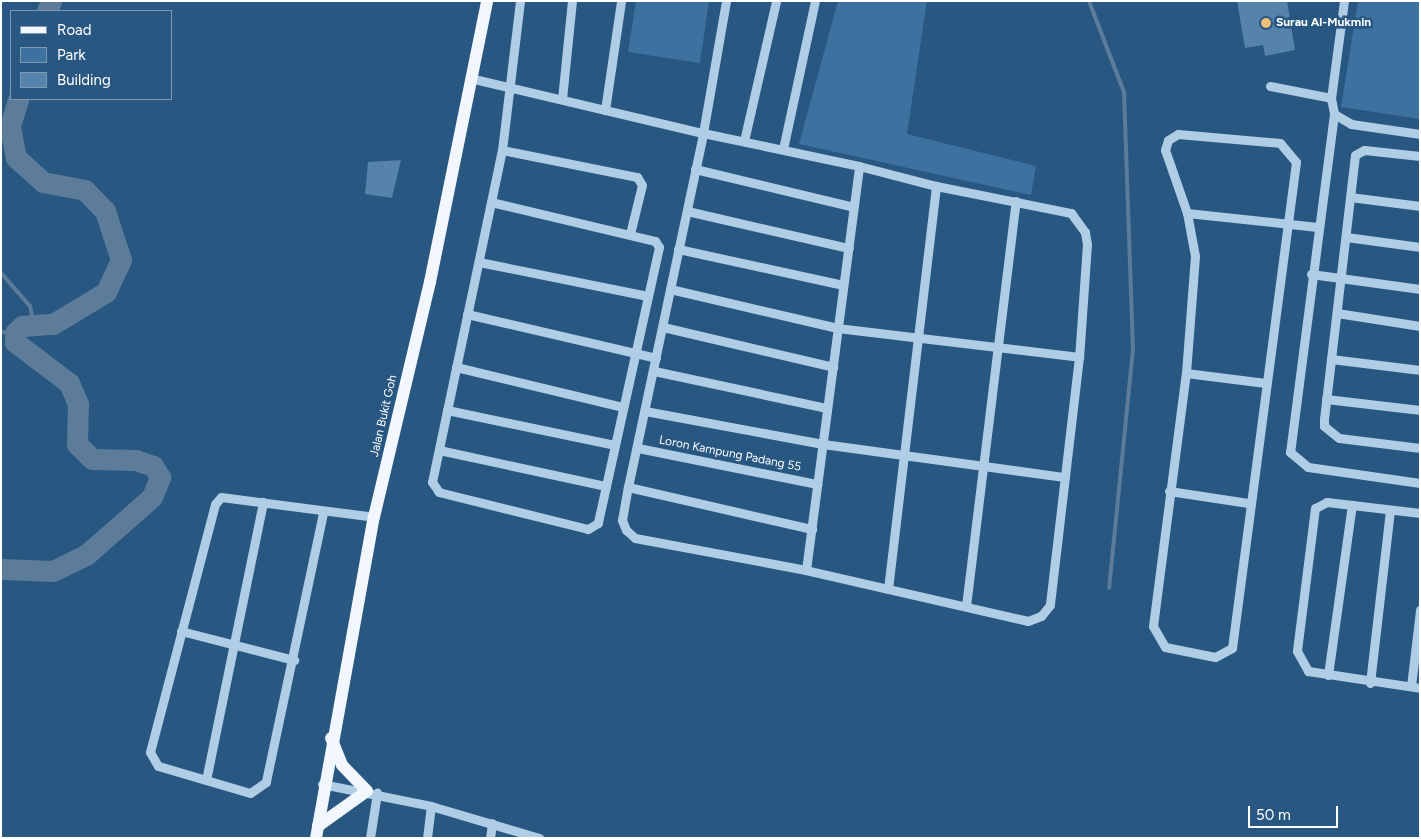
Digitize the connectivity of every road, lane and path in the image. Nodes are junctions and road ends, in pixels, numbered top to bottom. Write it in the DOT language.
graph roads {
  1 [pos="487,1"];
  2 [pos="520,1"];
  3 [pos="572,1"];
  4 [pos="621,1"];
  5 [pos="726,1"];
  6 [pos="776,1"];
  7 [pos="815,1"];
  8 [pos="1344,1"];
  9 [pos="474,79"];
  10 [pos="1270,86"];
  11 [pos="509,87"];
  12 [pos="1331,98"];
  13 [pos="562,100"];
  14 [pos="605,110"];
  15 [pos="1334,114"];
  16 [pos="703,133"];
  17 [pos="1420,134"];
  18 [pos="744,141"];
  19 [pos="783,149"];
  20 [pos="502,150"];
  21 [pos="1420,156"];
  22 [pos="859,166"];
  23 [pos="695,169"];
  24 [pos="936,186"];
  25 [pos="1350,197"];
  26 [pos="1016,201"];
  27 [pos="491,202"];
  28 [pos="1420,206"];
  29 [pos="854,207"];
  30 [pos="687,211"];
  31 [pos="1187,212"];
  32 [pos="1287,224"];
  33 [pos="1317,227"];
  34 [pos="630,234"];
  35 [pos="1346,237"];
  36 [pos="1420,247"];
  37 [pos="849,248"];
  38 [pos="678,249"];
  39 [pos="478,262"];
  40 [pos="1311,274"];
  41 [pos="1341,278"];
  42 [pos="843,286"];
  43 [pos="670,289"];
  44 [pos="1420,289"];
  45 [pos="648,296"];
  46 [pos="468,314"];
  47 [pos="1336,314"];
  48 [pos="1420,326"];
  49 [pos="663,327"];
  50 [pos="837,328"];
  51 [pos="919,338"];
  52 [pos="999,348"];
  53 [pos="637,352"];
  54 [pos="1079,357"];
  55 [pos="656,358"];
  56 [pos="1331,359"];
  57 [pos="456,367"];
  58 [pos="833,367"];
  59 [pos="1420,370"];
  60 [pos="654,371"];
  61 [pos="1186,372"];
  62 [pos="1264,383"];
  63 [pos="1326,398"];
  64 [pos="623,407"];
  65 [pos="827,408"];
  66 [pos="447,410"];
  67 [pos="1420,410"];
  68 [pos="645,412"];
  69 [pos="823,444"];
  70 [pos="614,445"];
  71 [pos="638,448"];
  72 [pos="1420,448"];
  73 [pos="439,450"];
  74 [pos="903,457"];
  75 [pos="983,468"];
  76 [pos="1065,477"];
  77 [pos="1420,482"];
  78 [pos="818,484"];
  79 [pos="606,486"];
  80 [pos="628,488"];
  81 [pos="1169,491"];
  82 [pos="263,502"];
  83 [pos="1248,502"];
  84 [pos="1352,505"];
  85 [pos="1390,510"];
  86 [pos="323,513"];
  87 [pos="1420,513"];
  88 [pos="374,517"];
  89 [pos="812,529"];
  90 [pos="806,570"];
  91 [pos="888,589"];
  92 [pos="966,606"];
  93 [pos="1420,610"];
  94 [pos="181,630"];
  95 [pos="231,644"];
  96 [pos="294,660"];
  97 [pos="1328,675"];
  98 [pos="1370,683"];
  99 [pos="1416,687"];
  100 [pos="331,738"];
  101 [pos="206,780"];
  102 [pos="322,784"];
  103 [pos="372,792"];
  104 [pos="431,806"];
  105 [pos="492,823"];
  106 [pos="317,832"];
  107 [pos="370,838"];
  108 [pos="427,838"];
  109 [pos="490,838"];
  110 [pos="539,838"];
  1 -- 9 [label="main road, Jalan Bukit Goh"];
  2 -- 11 [label="street"];
  3 -- 13 [label="street"];
  4 -- 14 [label="street"];
  5 -- 16 [label="street"];
  6 -- 18 [label="street"];
  7 -- 19 [label="street"];
  8 -- 12 [label="street"];
  9 -- 11 [label="street"];
  9 -- 88 [label="main road, Jalan Bukit Goh"];
  10 -- 12 [label="street"];
  11 -- 13 [label="street"];
  11 -- 20 [label="street"];
  12 -- 15 [label="street"];
  13 -- 14 [label="street"];
  14 -- 16 [label="street"];
  15 -- 17 [label="street"];
  15 -- 33 [label="street"];
  16 -- 18 [label="street"];
  16 -- 23 [label="street"];
  18 -- 19 [label="street"];
  19 -- 22 [label="street"];
  20 -- 27 [label="street"];
  20 -- 34 [label="street"];
  21 -- 25 [label="street"];
  22 -- 24 [label="street"];
  22 -- 29 [label="street"];
  23 -- 29 [label="street"];
  23 -- 30 [label="street"];
  24 -- 26 [label="street"];
  24 -- 51 [label="street"];
  25 -- 28 [label="street"];
  25 -- 35 [label="street"];
  26 -- 52 [label="street"];
  26 -- 54 [label="street"];
  27 -- 34 [label="street"];
  27 -- 39 [label="street"];
  29 -- 37 [label="street"];
  30 -- 37 [label="street"];
  30 -- 38 [label="street"];
  31 -- 32 [label="street"];
  31 -- 32 [label="street"];
  31 -- 61 [label="street"];
  32 -- 33 [label="street"];
  32 -- 62 [label="street"];
  33 -- 40 [label="street"];
  34 -- 45 [label="street"];
  35 -- 36 [label="street"];
  35 -- 41 [label="street"];
  37 -- 42 [label="street"];
  38 -- 42 [label="street"];
  38 -- 43 [label="street"];
  39 -- 45 [label="street"];
  39 -- 46 [label="street"];
  40 -- 41 [label="street"];
  40 -- 77 [label="street"];
  41 -- 44 [label="street"];
  41 -- 47 [label="street"];
  42 -- 50 [label="street"];
  43 -- 49 [label="street"];
  43 -- 50 [label="street"];
  45 -- 53 [label="street"];
  46 -- 53 [label="street"];
  46 -- 57 [label="street"];
  47 -- 48 [label="street"];
  47 -- 56 [label="street"];
  49 -- 55 [label="street"];
  49 -- 58 [label="street"];
  50 -- 51 [label="street"];
  50 -- 58 [label="street"];
  51 -- 52 [label="street"];
  51 -- 74 [label="street"];
  52 -- 54 [label="street"];
  52 -- 75 [label="street"];
  53 -- 55 [label="street"];
  53 -- 64 [label="street"];
  54 -- 76 [label="street"];
  55 -- 60 [label="street"];
  56 -- 59 [label="street"];
  56 -- 63 [label="street"];
  57 -- 64 [label="street"];
  57 -- 66 [label="street"];
  58 -- 65 [label="street"];
  60 -- 65 [label="street"];
  60 -- 68 [label="street"];
  61 -- 62 [label="street"];
  61 -- 81 [label="street"];
  62 -- 83 [label="street"];
  63 -- 67 [label="street"];
  63 -- 72 [label="street"];
  64 -- 70 [label="street"];
  65 -- 69 [label="street"];
  66 -- 70 [label="street"];
  66 -- 73 [label="street"];
  68 -- 69 [label="street"];
  68 -- 71 [label="street"];
  69 -- 74 [label="street"];
  69 -- 78 [label="street"];
  70 -- 79 [label="street"];
  71 -- 78 [label="street, Loron Kampung Padang 55"];
  71 -- 80 [label="street"];
  73 -- 79 [label="street"];
  73 -- 79 [label="street"];
  74 -- 75 [label="street"];
  74 -- 91 [label="street"];
  75 -- 76 [label="street"];
  75 -- 92 [label="street"];
  76 -- 92 [label="street"];
  78 -- 89 [label="street"];
  80 -- 89 [label="street"];
  80 -- 90 [label="street"];
  81 -- 83 [label="street"];
  81 -- 83 [label="street"];
  82 -- 86 [label="street"];
  82 -- 94 [label="street"];
  82 -- 95 [label="street"];
  84 -- 85 [label="street"];
  84 -- 97 [label="street"];
  84 -- 97 [label="street"];
  85 -- 87 [label="street"];
  85 -- 98 [label="street"];
  86 -- 88 [label="street"];
  86 -- 96 [label="street"];
  88 -- 100 [label="main road, Jalan Bukit Goh"];
  89 -- 90 [label="street"];
  90 -- 91 [label="street"];
  91 -- 92 [label="street"];
  93 -- 99 [label="street"];
  94 -- 95 [label="street"];
  94 -- 101 [label="street"];
  95 -- 96 [label="street"];
  95 -- 101 [label="street"];
  96 -- 101 [label="street"];
  97 -- 98 [label="street"];
  98 -- 99 [label="street"];
  100 -- 102 [label="main road, Jalan Bukit Goh"];
  100 -- 103 [label="main road"];
  102 -- 103 [label="street"];
  102 -- 106 [label="main road, Jalan Bukit Goh"];
  103 -- 104 [label="street"];
  103 -- 106 [label="main road"];
  103 -- 107 [label="street"];
  104 -- 105 [label="street"];
  104 -- 108 [label="street"];
  105 -- 109 [label="street"];
  105 -- 110 [label="street"];
}
